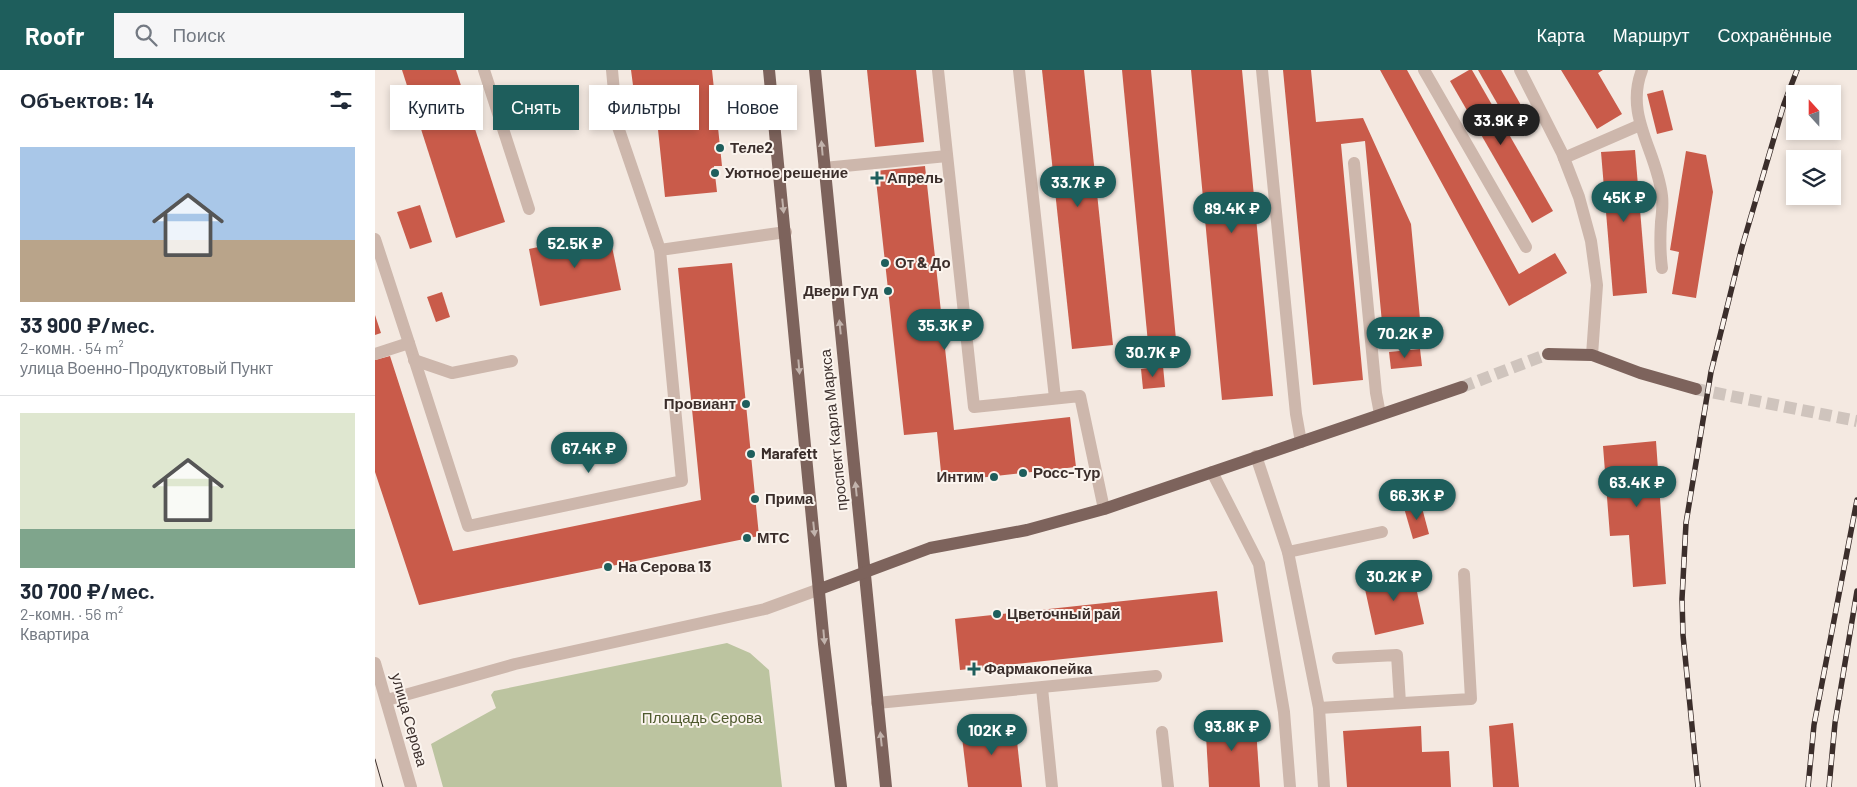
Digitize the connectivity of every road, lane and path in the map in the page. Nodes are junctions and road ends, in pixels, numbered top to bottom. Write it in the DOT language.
graph roads {
  1 [pos="484,70"];
  2 [pos="611,70"];
  3 [pos="769,70"];
  4 [pos="815,70"];
  5 [pos="938,70"];
  6 [pos="1019,70"];
  7 [pos="1262,70"];
  8 [pos="1424,70"];
  9 [pos="1521,70"];
  10 [pos="1642,70"];
  11 [pos="1640,125"];
  12 [pos="947,156"];
  13 [pos="1564,158"];
  14 [pos="1354,163"];
  15 [pos="824,168"];
  16 [pos="529,208"];
  17 [pos="786,232"];
  18 [pos="375,239"];
  19 [pos="1526,247"];
  20 [pos="660,250"];
  21 [pos="1662,268"];
  22 [pos="409,343"];
  23 [pos="375,354"];
  24 [pos="1548,354"];
  25 [pos="1592,355"];
  26 [pos="414,360"];
  27 [pos="512,361"];
  28 [pos="1462,387"];
  29 [pos="1696,389"];
  30 [pos="1055,398"];
  31 [pos="1380,414"];
  32 [pos="1301,442"];
  33 [pos="1256,456"];
  34 [pos="1213,472"];
  35 [pos="1104,509"];
  36 [pos="1382,532"];
  37 [pos="1288,552"];
  38 [pos="865,572"];
  39 [pos="1464,574"];
  40 [pos="820,589"];
  41 [pos="1338,658"];
  42 [pos="375,663"];
  43 [pos="1156,676"];
  44 [pos="1042,688"];
  45 [pos="387,700"];
  46 [pos="877,703"];
  47 [pos="1400,703"];
  48 [pos="1319,708"];
  49 [pos="1162,732"];
  50 [pos="411,787"];
  51 [pos="841,787"];
  52 [pos="887,787"];
  53 [pos="1052,787"];
  54 [pos="1168,787"];
  55 [pos="1290,787"];
  56 [pos="1324,787"];
  1 -- 16 [label="street"];
  2 -- 20 [label="street"];
  3 -- 17 [label="main road, проспект Карла Маркса, one-way"];
  15 -- 4 [label="main road, проспект Карла Маркса, one-way"];
  5 -- 12 [label="street"];
  6 -- 30 [label="street"];
  7 -- 32 [label="street"];
  8 -- 19 [label="street"];
  9 -- 13 [label="street"];
  10 -- 11 [label="street"];
  11 -- 13 [label="street"];
  11 -- 21 [label="street"];
  12 -- 15 [label="street"];
  12 -- 30 [label="street"];
  13 -- 25 [label="street"];
  14 -- 31 [label="street"];
  38 -- 15 [label="main road, проспект Карла Маркса, one-way"];
  17 -- 20 [label="street"];
  17 -- 40 [label="main road, проспект Карла Маркса, one-way"];
  18 -- 22 [label="street"];
  20 -- 26 [label="street"];
  22 -- 23 [label="street"];
  22 -- 26 [label="street"];
  24 -- 25 [label="main road"];
  25 -- 29 [label="main road"];
  26 -- 27 [label="street"];
  28 -- 31 [label="main road"];
  30 -- 35 [label="street"];
  31 -- 32 [label="main road"];
  32 -- 33 [label="main road"];
  33 -- 34 [label="main road"];
  33 -- 37 [label="street"];
  34 -- 35 [label="main road"];
  34 -- 55 [label="street"];
  35 -- 38 [label="main road"];
  36 -- 37 [label="street"];
  37 -- 48 [label="street"];
  38 -- 40 [label="main road"];
  38 -- 46 [label="main road, проспект Карла Маркса"];
  39 -- 47 [label="street"];
  40 -- 45 [label="street"];
  40 -- 51 [label="main road, проспект Карла Маркса, one-way"];
  41 -- 47 [label="street"];
  42 -- 45 [label="street, улица Серова"];
  43 -- 44 [label="street"];
  44 -- 46 [label="street"];
  44 -- 53 [label="street"];
  45 -- 50 [label="street, улица Серова"];
  52 -- 46 [label="main road, проспект Карла Маркса, one-way"];
  47 -- 48 [label="street"];
  48 -- 56 [label="street"];
  49 -- 54 [label="street"];
}
